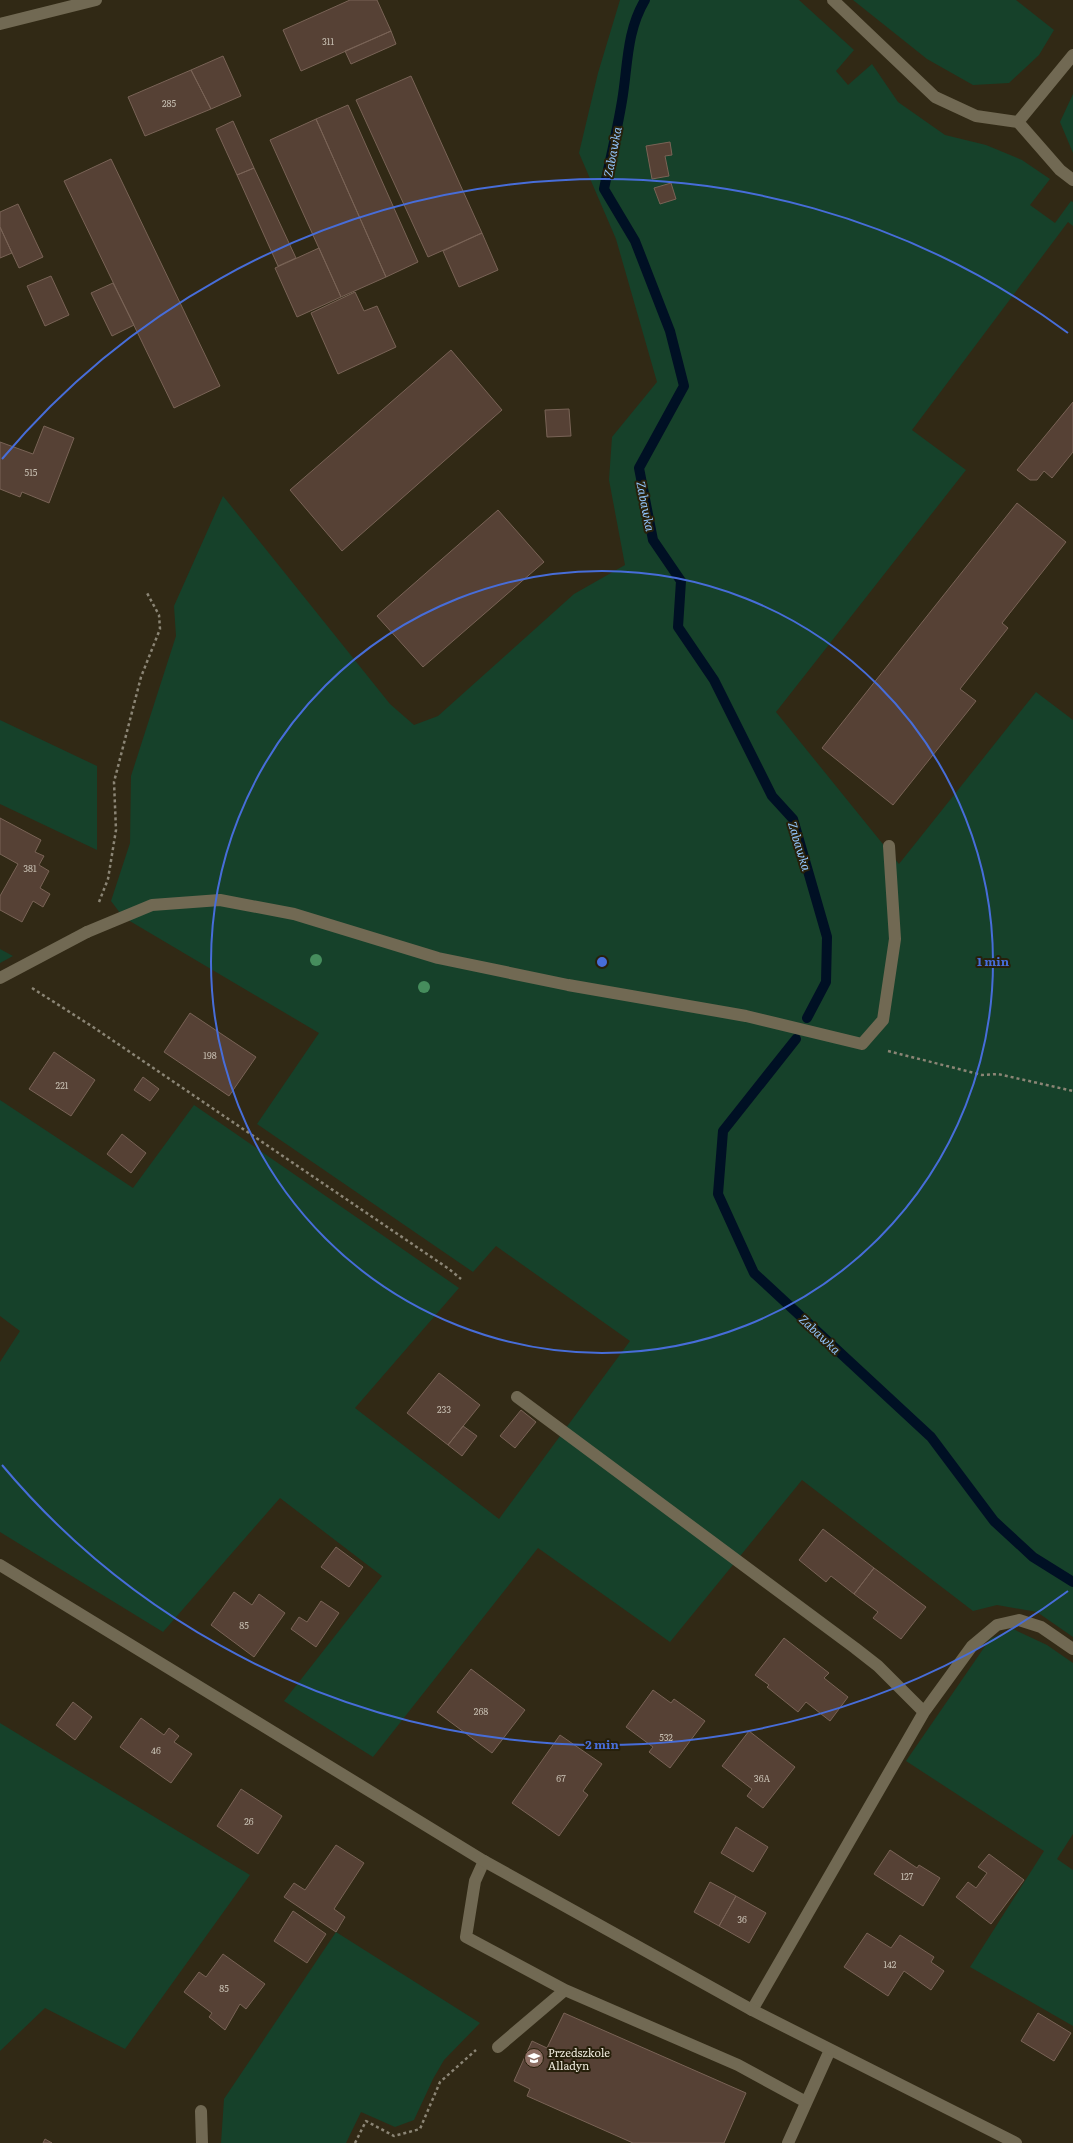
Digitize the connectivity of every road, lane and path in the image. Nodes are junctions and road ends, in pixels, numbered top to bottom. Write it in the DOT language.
graph roads {
  1 [pos="96,0"];
  2 [pos="833,0"];
  3 [pos="0,24"];
  4 [pos="1073,55"];
  5 [pos="1018,122"];
  6 [pos="1073,180"];
  7 [pos="147,593"];
  8 [pos="889,846"];
  9 [pos="86,932"];
  10 [pos="5,976"];
  11 [pos="862,1044"];
  12 [pos="1073,1092"];
  13 [pos="461,1279"];
  14 [pos="517,1397"];
  15 [pos="0,1566"];
  16 [pos="1073,1648"];
  17 [pos="924,1712"];
  18 [pos="484,1860"];
  19 [pos="565,1990"];
  20 [pos="752,2010"];
  21 [pos="498,2047"];
  22 [pos="830,2050"];
  23 [pos="806,2102"];
  24 [pos="201,2110"];
  25 [pos="202,2143"];
  26 [pos="355,2143"];
  27 [pos="788,2143"];
  28 [pos="1016,2143"];
  1 -- 3 [label="street"];
  2 -- 5 [label="street"];
  4 -- 5 [label="street"];
  5 -- 6 [label="street"];
  7 -- 9 [label="path"];
  8 -- 11 [label="street"];
  9 -- 10 [label="street"];
  9 -- 11 [label="street"];
  10 -- 13 [label="path"];
  11 -- 12 [label="path"];
  14 -- 17 [label="street"];
  15 -- 18 [label="street"];
  16 -- 17 [label="street"];
  17 -- 20 [label="street"];
  18 -- 19 [label="street"];
  18 -- 20 [label="street"];
  19 -- 21 [label="street"];
  19 -- 23 [label="street"];
  20 -- 22 [label="street"];
  21 -- 26 [label="path"];
  22 -- 23 [label="street"];
  22 -- 28 [label="street"];
  23 -- 27 [label="street"];
  24 -- 25 [label="street"];
}
